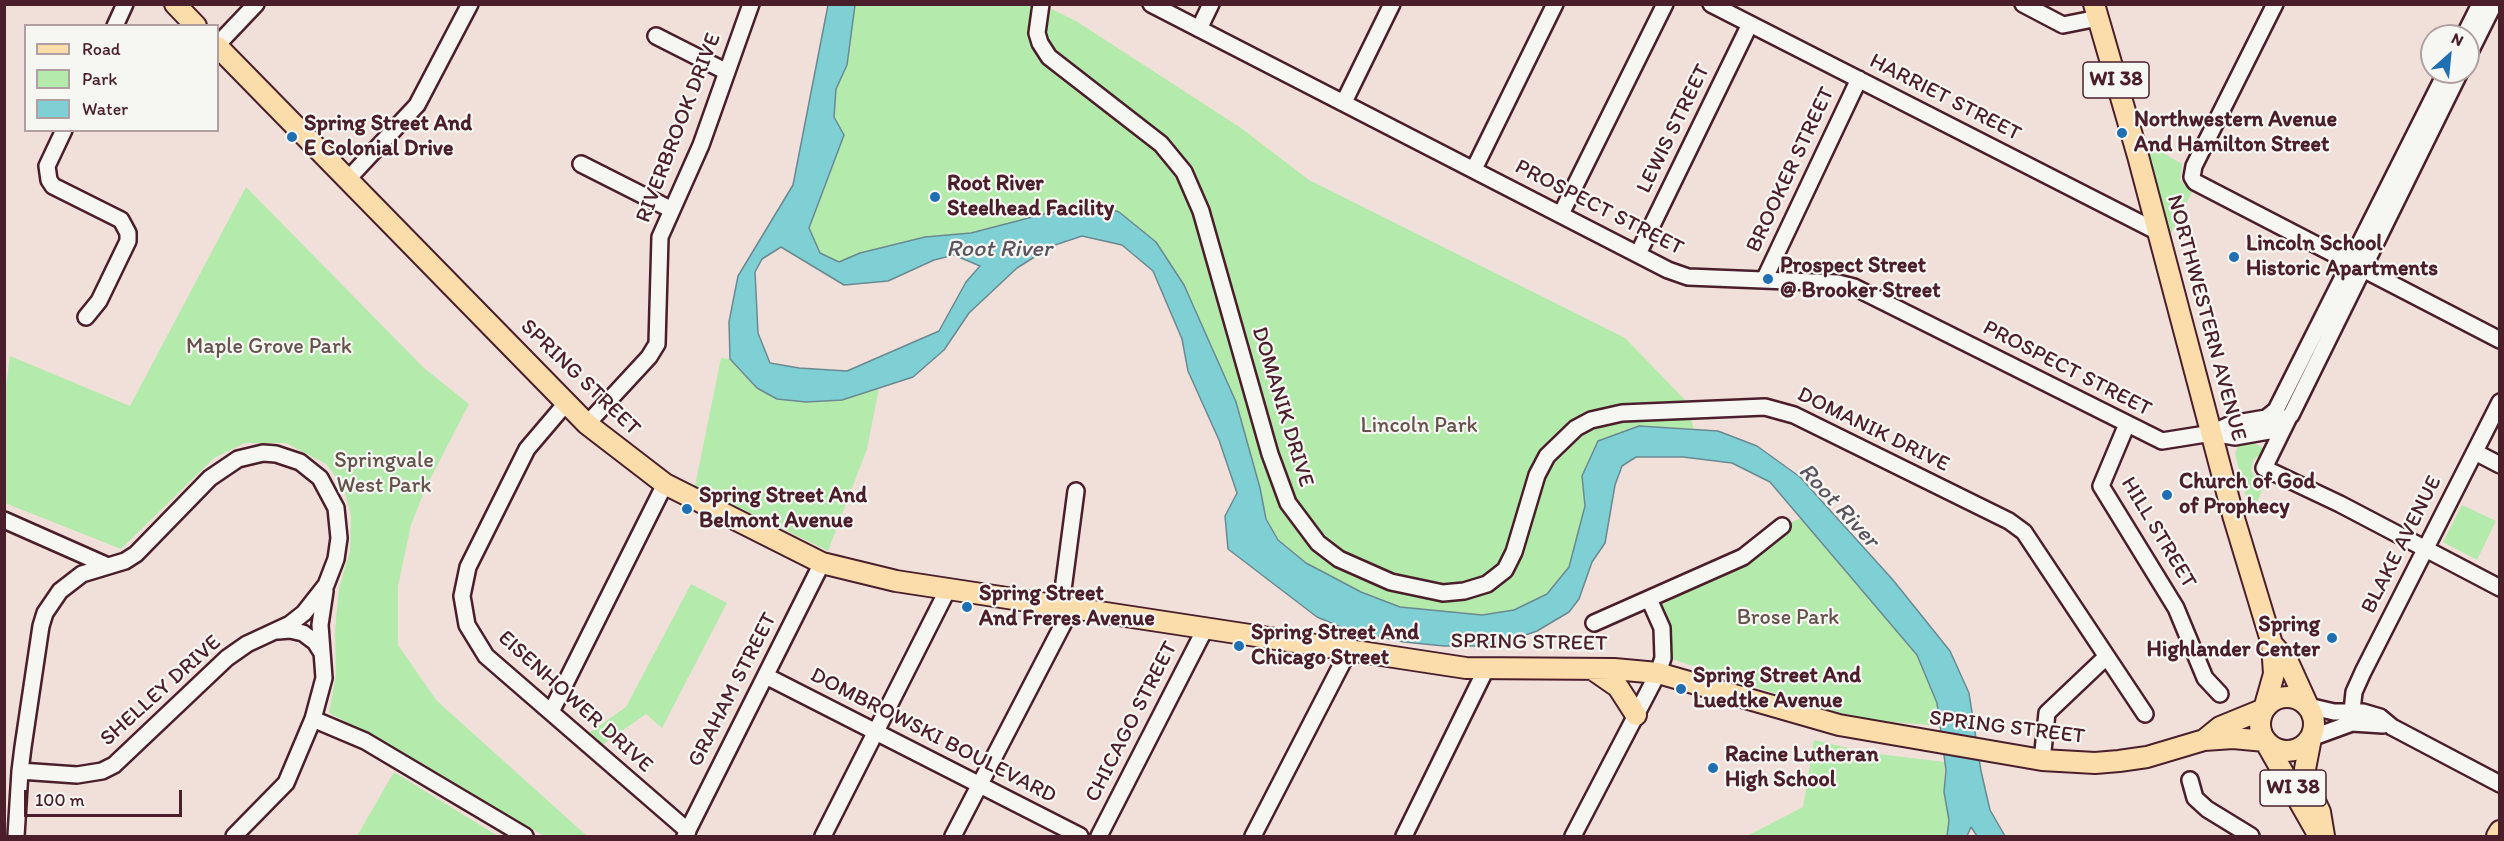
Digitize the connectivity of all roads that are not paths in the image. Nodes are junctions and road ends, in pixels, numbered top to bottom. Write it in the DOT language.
graph roads {
  1 [pos="125,4"];
  2 [pos="175,4"];
  3 [pos="256,4"];
  4 [pos="470,4"];
  5 [pos="751,4"];
  6 [pos="1041,4"];
  7 [pos="1151,4"];
  8 [pos="1211,4"];
  9 [pos="1392,4"];
  10 [pos="1556,4"];
  11 [pos="1665,4"];
  12 [pos="1711,4"];
  13 [pos="2023,4"];
  14 [pos="2275,4"];
  15 [pos="2480,4"];
  16 [pos="2494,4"];
  17 [pos="2096,11"];
  18 [pos="116,24"];
  19 [pos="194,24"];
  20 [pos="1750,24"];
  21 [pos="2470,24"];
  22 [pos="1198,29"];
  23 [pos="2480,32"];
  24 [pos="656,36"];
  25 [pos="219,45"];
  26 [pos="219,47"];
  27 [pos="727,72"];
  28 [pos="1859,79"];
  29 [pos="2440,84"];
  30 [pos="2454,84"];
  31 [pos="1344,102"];
  32 [pos="63,132"];
  33 [pos="581,164"];
  34 [pos="1474,170"];
  35 [pos="348,179"];
  36 [pos="672,210"];
  37 [pos="1562,214"];
  38 [pos="2158,232"];
  39 [pos="1638,254"];
  40 [pos="2356,265"];
  41 [pos="1764,280"];
  42 [pos="86,317"];
  43 [pos="2499,340"];
  44 [pos="567,402"];
  45 [pos="2499,402"];
  46 [pos="2290,415"];
  47 [pos="587,424"];
  48 [pos="2127,424"];
  49 [pos="2212,433"];
  50 [pos="2475,452"];
  51 [pos="2499,465"];
  52 [pos="665,484"];
  53 [pos="1076,491"];
  54 [pos="4,520"];
  55 [pos="1782,526"];
  56 [pos="2425,550"];
  57 [pos="822,563"];
  58 [pos="108,566"];
  59 [pos="330,577"];
  60 [pos="2499,588"];
  61 [pos="948,589"];
  62 [pos="1649,599"];
  63 [pos="1066,606"];
  64 [pos="1594,623"];
  65 [pos="1205,628"];
  66 [pos="275,632"];
  67 [pos="2272,644"];
  68 [pos="1348,652"];
  69 [pos="2106,657"];
  70 [pos="323,658"];
  71 [pos="1486,669"];
  72 [pos="1592,669"];
  73 [pos="1658,674"];
  74 [pos="766,676"];
  75 [pos="2220,694"];
  76 [pos="2308,706"];
  77 [pos="2264,709"];
  78 [pos="2352,711"];
  79 [pos="551,712"];
  80 [pos="2145,714"];
  81 [pos="1636,715"];
  82 [pos="314,719"];
  83 [pos="2392,727"];
  84 [pos="876,732"];
  85 [pos="2311,738"];
  86 [pos="2204,740"];
  87 [pos="2265,741"];
  88 [pos="2042,760"];
  89 [pos="20,771"];
  90 [pos="2190,780"];
  91 [pos="2499,784"];
  92 [pos="978,786"];
  93 [pos="2499,831"];
  94 [pos="686,834"];
  95 [pos="16,837"];
  96 [pos="234,837"];
  97 [pos="525,837"];
  98 [pos="823,837"];
  99 [pos="953,837"];
  100 [pos="1080,837"];
  101 [pos="1099,837"];
  102 [pos="1253,837"];
  103 [pos="1404,837"];
  104 [pos="1573,837"];
  105 [pos="2251,837"];
  106 [pos="2319,837"];
  107 [pos="2324,837"];
  108 [pos="2497,837"];
  1 -- 18 [label="street"];
  2 -- 19 [label="main road"];
  3 -- 25 [label="street"];
  4 -- 35 [label="street"];
  5 -- 27 [label="street, RIVERBROOK DRIVE"];
  6 -- 69 [label="street, DOMANIK DRIVE"];
  7 -- 22 [label="street, PROSPECT STREET"];
  8 -- 22 [label="street"];
  9 -- 31 [label="street"];
  10 -- 34 [label="street"];
  11 -- 37 [label="street"];
  12 -- 20 [label="street, HARRIET STREET"];
  13 -- 17 [label="street"];
  14 -- 40 [label="street"];
  15 -- 21 [label="street"];
  16 -- 23 [label="street"];
  17 -- 38 [label="main road, NORTHWESTERN AVENUE / WI 38"];
  20 -- 28 [label="street, HARRIET STREET"];
  20 -- 39 [label="street, LEWIS STREET"];
  22 -- 31 [label="street, PROSPECT STREET"];
  24 -- 27 [label="street"];
  26 -- 35 [label="main road, SPRING STREET"];
  27 -- 36 [label="street, RIVERBROOK DRIVE"];
  28 -- 38 [label="street, HARRIET STREET"];
  28 -- 41 [label="street, BROOKER STREET"];
  29 -- 40 [label="street"];
  30 -- 40 [label="street"];
  31 -- 34 [label="street, PROSPECT STREET"];
  32 -- 42 [label="street"];
  33 -- 36 [label="street"];
  34 -- 37 [label="street, PROSPECT STREET"];
  35 -- 44 [label="main road, SPRING STREET"];
  36 -- 47 [label="street, RIVERBROOK DRIVE"];
  37 -- 39 [label="street, PROSPECT STREET"];
  38 -- 49 [label="main road, NORTHWESTERN AVENUE / WI 38"];
  39 -- 41 [label="street, PROSPECT STREET"];
  40 -- 43 [label="street"];
  40 -- 46 [label="street"];
  40 -- 49 [label="street"];
  41 -- 48 [label="street, PROSPECT STREET"];
  44 -- 47 [label="main road, SPRING STREET"];
  44 -- 79 [label="street, EISENHOWER DRIVE"];
  45 -- 50 [label="street, BLAKE AVENUE"];
  46 -- 49 [label="street"];
  46 -- 56 [label="street"];
  47 -- 52 [label="main road, SPRING STREET"];
  48 -- 49 [label="street, PROSPECT STREET"];
  48 -- 75 [label="street, HILL STREET"];
  49 -- 67 [label="main road, NORTHWESTERN AVENUE / WI 38"];
  50 -- 51 [label="street"];
  50 -- 56 [label="street, BLAKE AVENUE"];
  52 -- 57 [label="main road, SPRING STREET"];
  52 -- 79 [label="street"];
  53 -- 63 [label="street"];
  54 -- 58 [label="street"];
  55 -- 62 [label="street"];
  56 -- 60 [label="street"];
  56 -- 78 [label="street, BLAKE AVENUE"];
  57 -- 61 [label="main road, SPRING STREET"];
  57 -- 74 [label="street, GRAHAM STREET"];
  58 -- 59 [label="street, SHELLEY DRIVE"];
  58 -- 89 [label="street"];
  59 -- 66 [label="street, SHELLEY DRIVE"];
  59 -- 70 [label="street"];
  61 -- 63 [label="main road, SPRING STREET"];
  61 -- 84 [label="street"];
  62 -- 64 [label="street"];
  62 -- 73 [label="street"];
  63 -- 65 [label="main road, SPRING STREET"];
  63 -- 92 [label="street"];
  65 -- 68 [label="main road, SPRING STREET"];
  65 -- 101 [label="street, CHICAGO STREET"];
  66 -- 70 [label="street"];
  66 -- 89 [label="street, SHELLEY DRIVE"];
  67 -- 76 [label="main road, NORTHWESTERN AVENUE / WI 38"];
  67 -- 77 [label="main road, NORTHWESTERN AVENUE / WI 38"];
  68 -- 71 [label="main road, SPRING STREET"];
  68 -- 102 [label="street"];
  69 -- 80 [label="street, DOMANIK DRIVE"];
  69 -- 88 [label="street"];
  70 -- 82 [label="street"];
  71 -- 72 [label="main road, SPRING STREET"];
  71 -- 103 [label="street"];
  72 -- 73 [label="main road, SPRING STREET"];
  72 -- 81 [label="main road"];
  73 -- 81 [label="street"];
  73 -- 88 [label="main road, SPRING STREET"];
  74 -- 84 [label="street, DOMBROWSKI BOULEVARD"];
  74 -- 94 [label="street, GRAHAM STREET"];
  76 -- 77 [label="main road"];
  76 -- 78 [label="street"];
  76 -- 85 [label="main road, WI 38"];
  77 -- 86 [label="main road, SPRING STREET"];
  77 -- 87 [label="main road, WI 38"];
  78 -- 83 [label="street"];
  79 -- 94 [label="street, EISENHOWER DRIVE"];
  81 -- 104 [label="street"];
  82 -- 96 [label="street"];
  82 -- 97 [label="street"];
  83 -- 85 [label="street"];
  83 -- 91 [label="street"];
  84 -- 92 [label="street, DOMBROWSKI BOULEVARD"];
  84 -- 98 [label="street"];
  85 -- 87 [label="main road"];
  85 -- 107 [label="main road, WI 38"];
  86 -- 87 [label="main road, SPRING STREET"];
  86 -- 88 [label="main road, SPRING STREET"];
  87 -- 106 [label="main road, WI 38"];
  89 -- 95 [label="street"];
  90 -- 105 [label="street"];
  92 -- 99 [label="street"];
  92 -- 100 [label="street, DOMBROWSKI BOULEVARD"];
  93 -- 108 [label="main road"];
}
